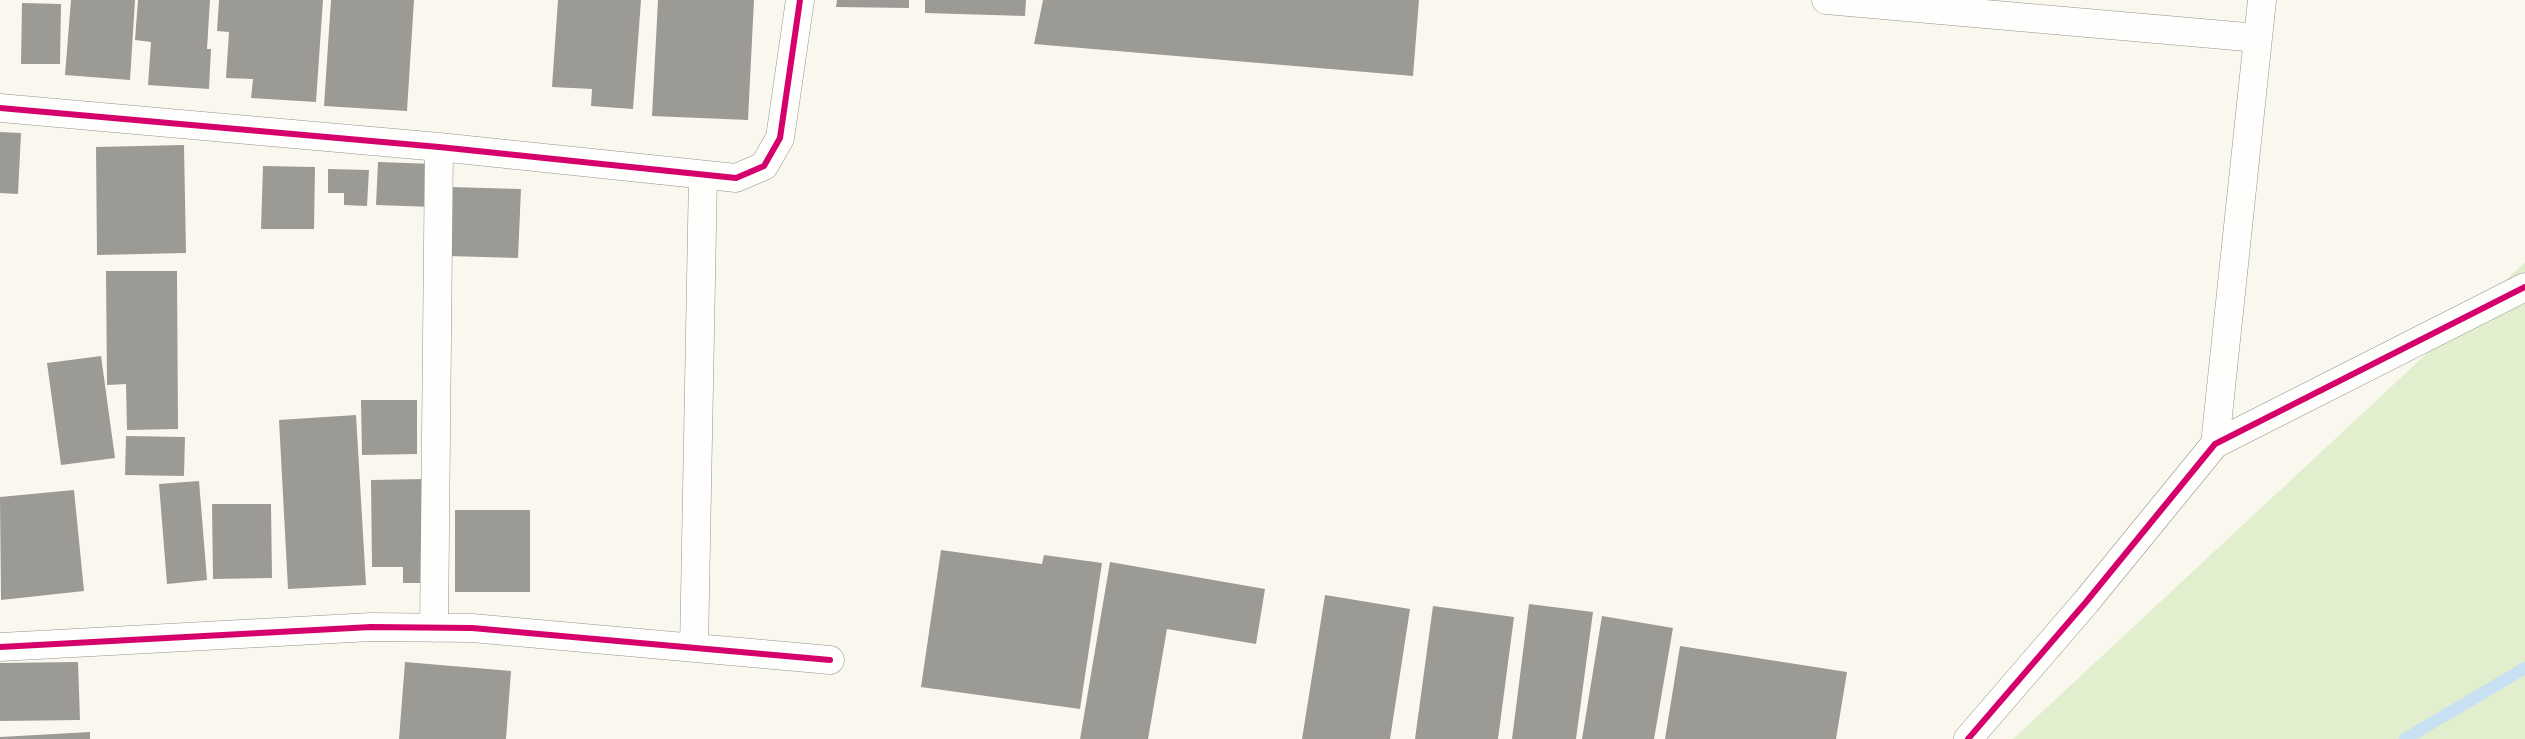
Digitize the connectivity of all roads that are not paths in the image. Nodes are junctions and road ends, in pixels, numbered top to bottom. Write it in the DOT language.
graph roads {
  1 [pos="800,0"];
  2 [pos="1826,0"];
  3 [pos="2262,0"];
  4 [pos="2258,38"];
  5 [pos="0,108"];
  6 [pos="439,146"];
  7 [pos="703,175"];
  8 [pos="2525,287"];
  9 [pos="2215,444"];
  10 [pos="434,628"];
  11 [pos="0,647"];
  12 [pos="694,648"];
  13 [pos="830,660"];
  14 [pos="1968,739"];
  1 -- 7 [label="street"];
  2 -- 4 [label="street"];
  3 -- 4 [label="street"];
  4 -- 9 [label="street"];
  5 -- 6 [label="street"];
  6 -- 7 [label="street"];
  6 -- 10 [label="street"];
  7 -- 12 [label="street"];
  8 -- 9 [label="street"];
  9 -- 14 [label="street"];
  10 -- 11 [label="street"];
  10 -- 12 [label="street"];
  12 -- 13 [label="street"];
}
